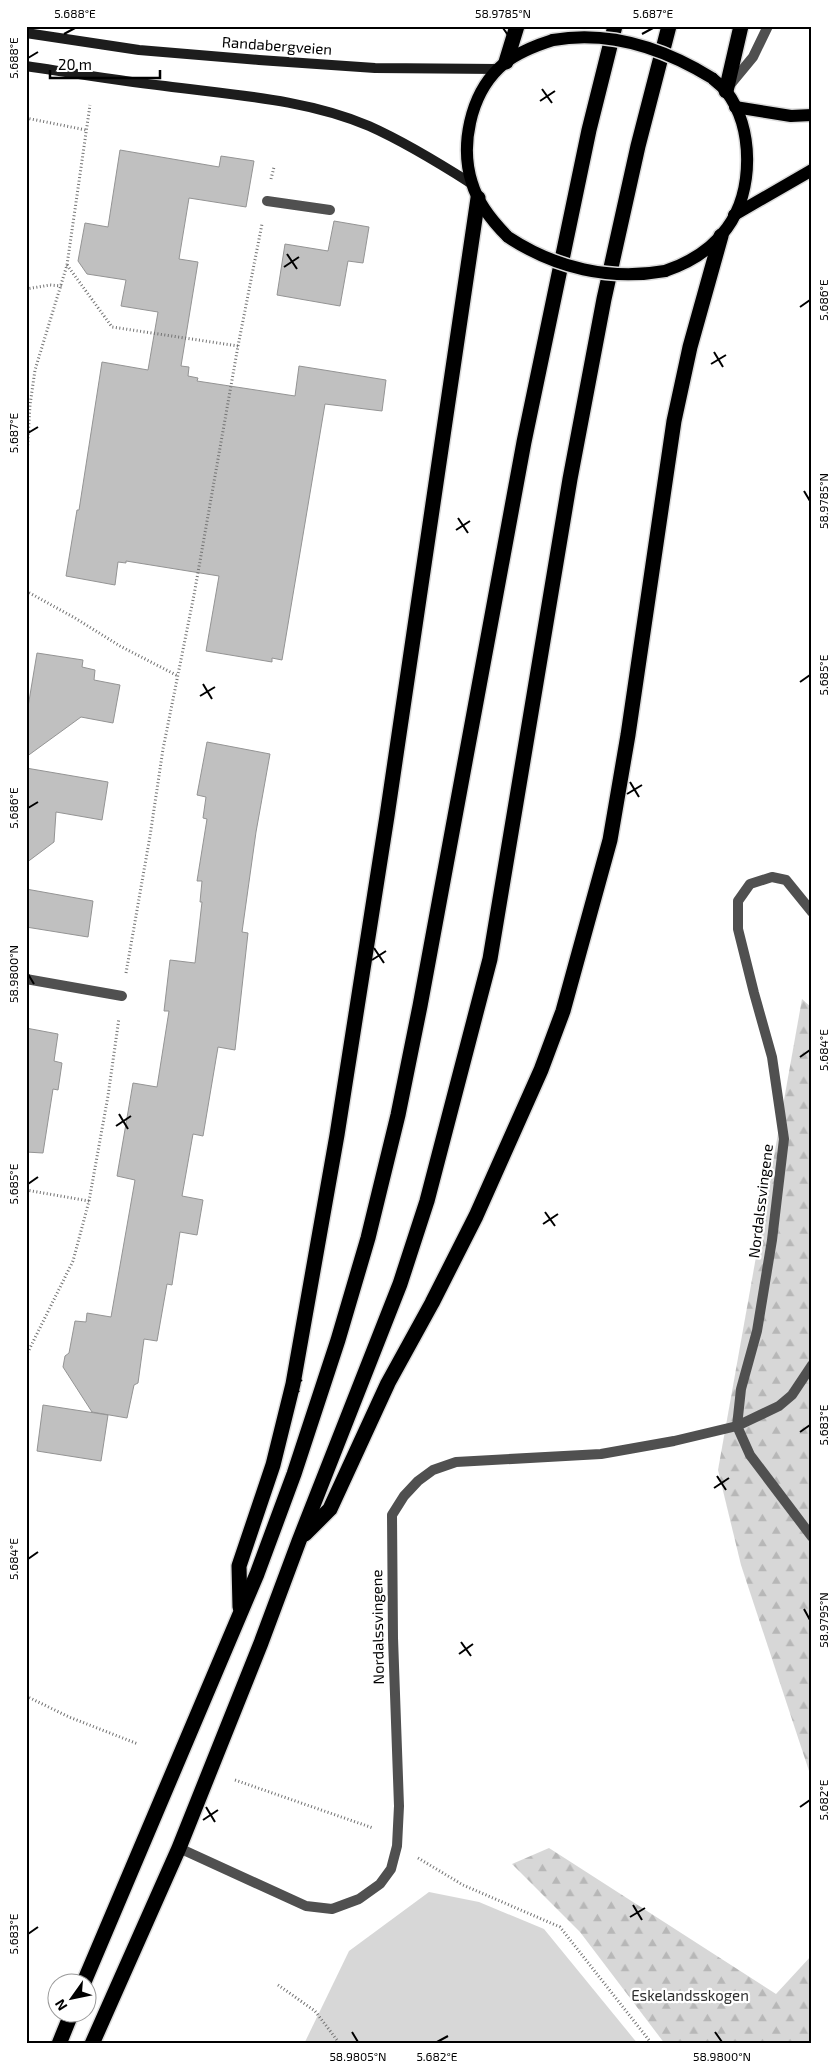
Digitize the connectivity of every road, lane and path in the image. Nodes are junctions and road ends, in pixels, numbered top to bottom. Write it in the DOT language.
graph roads {
  1 [pos="517,26"];
  2 [pos="615,26"];
  3 [pos="669,26"];
  4 [pos="740,26"];
  5 [pos="768,26"];
  6 [pos="26,33"];
  7 [pos="502,65"];
  8 [pos="26,66"];
  9 [pos="726,91"];
  10 [pos="90,105"];
  11 [pos="735,107"];
  12 [pos="812,115"];
  13 [pos="26,118"];
  14 [pos="86,130"];
  15 [pos="274,167"];
  16 [pos="812,170"];
  17 [pos="475,191"];
  18 [pos="267,201"];
  19 [pos="330,210"];
  20 [pos="734,215"];
  21 [pos="721,236"];
  22 [pos="67,265"];
  23 [pos="62,286"];
  24 [pos="26,289"];
  25 [pos="238,346"];
  26 [pos="26,473"];
  27 [pos="26,591"];
  28 [pos="178,676"];
  29 [pos="812,912"];
  30 [pos="26,980"];
  31 [pos="122,996"];
  32 [pos="26,1190"];
  33 [pos="90,1201"];
  34 [pos="26,1356"];
  35 [pos="812,1365"];
  36 [pos="737,1426"];
  37 [pos="812,1537"];
  38 [pos="299,1541"];
  39 [pos="240,1613"];
  40 [pos="26,1696"];
  41 [pos="138,1744"];
  42 [pos="232,1779"];
  43 [pos="397,1846"];
  44 [pos="179,1848"];
  45 [pos="88,1972"];
  46 [pos="278,1985"];
  47 [pos="68,2022"];
  48 [pos="59,2044"];
  49 [pos="92,2044"];
  50 [pos="340,2044"];
  51 [pos="652,2044"];
  1 -- 7 [label="highway"];
  2 -- 39 [label="highway"];
  3 -- 38 [label="highway"];
  4 -- 9 [label="highway"];
  5 -- 9 [label="street"];
  6 -- 7 [label="main road, Randabergveien"];
  7 -- 9 [label="main road, bridge"];
  7 -- 17 [label="main road"];
  8 -- 17 [label="main road"];
  9 -- 11 [label="main road"];
  10 -- 14 [label="path"];
  11 -- 12 [label="main road"];
  11 -- 20 [label="main road"];
  13 -- 14 [label="path"];
  14 -- 22 [label="path"];
  15 -- 18 [label="path"];
  16 -- 20 [label="main road"];
  17 -- 21 [label="main road, bridge"];
  17 -- 39 [label="highway"];
  18 -- 19 [label="street"];
  18 -- 25 [label="path"];
  20 -- 21 [label="main road"];
  21 -- 38 [label="highway"];
  22 -- 23 [label="path"];
  22 -- 25 [label="path"];
  23 -- 24 [label="path"];
  23 -- 26 [label="path"];
  25 -- 28 [label="path"];
  27 -- 28 [label="path"];
  28 -- 31 [label="path"];
  29 -- 36 [label="street, Nordalssvingene"];
  30 -- 31 [label="street"];
  31 -- 33 [label="path"];
  32 -- 33 [label="path"];
  33 -- 34 [label="path"];
  35 -- 36 [label="street, Nordalssvingene"];
  36 -- 37 [label="street"];
  36 -- 43 [label="street, Nordalssvingene"];
  38 -- 44 [label="highway"];
  39 -- 45 [label="highway"];
  40 -- 41 [label="path"];
  42 -- 43 [label="path"];
  43 -- 44 [label="street, Nordalssvingene"];
  43 -- 51 [label="path"];
  44 -- 49 [label="highway"];
  46 -- 50 [label="path"];
  47 -- 48 [label="highway"];
}
